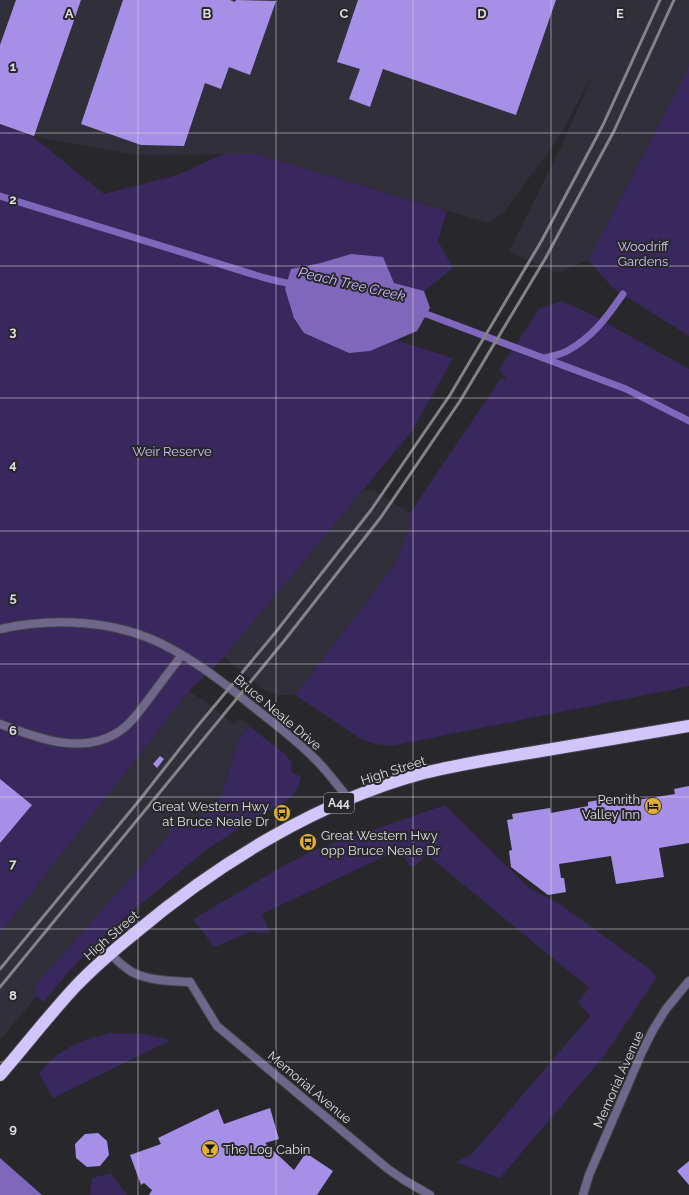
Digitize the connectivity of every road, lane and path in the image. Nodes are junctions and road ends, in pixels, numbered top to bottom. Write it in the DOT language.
graph roads {
  1 [pos="0,629"];
  2 [pos="182,655"];
  3 [pos="689,726"];
  4 [pos="2,727"];
  5 [pos="349,799"];
  6 [pos="110,953"];
  7 [pos="689,981"];
  8 [pos="0,1075"];
  9 [pos="430,1195"];
  10 [pos="583,1195"];
  1 -- 2 [label="street, Bruce Neale Drive"];
  2 -- 4 [label="street"];
  2 -- 5 [label="street, Bruce Neale Drive"];
  3 -- 5 [label="highway, High Street / A44"];
  5 -- 6 [label="highway, High Street / A44"];
  6 -- 8 [label="highway, High Street / A44"];
  6 -- 9 [label="street, Memorial Avenue"];
  7 -- 10 [label="street, Memorial Avenue"];
}
